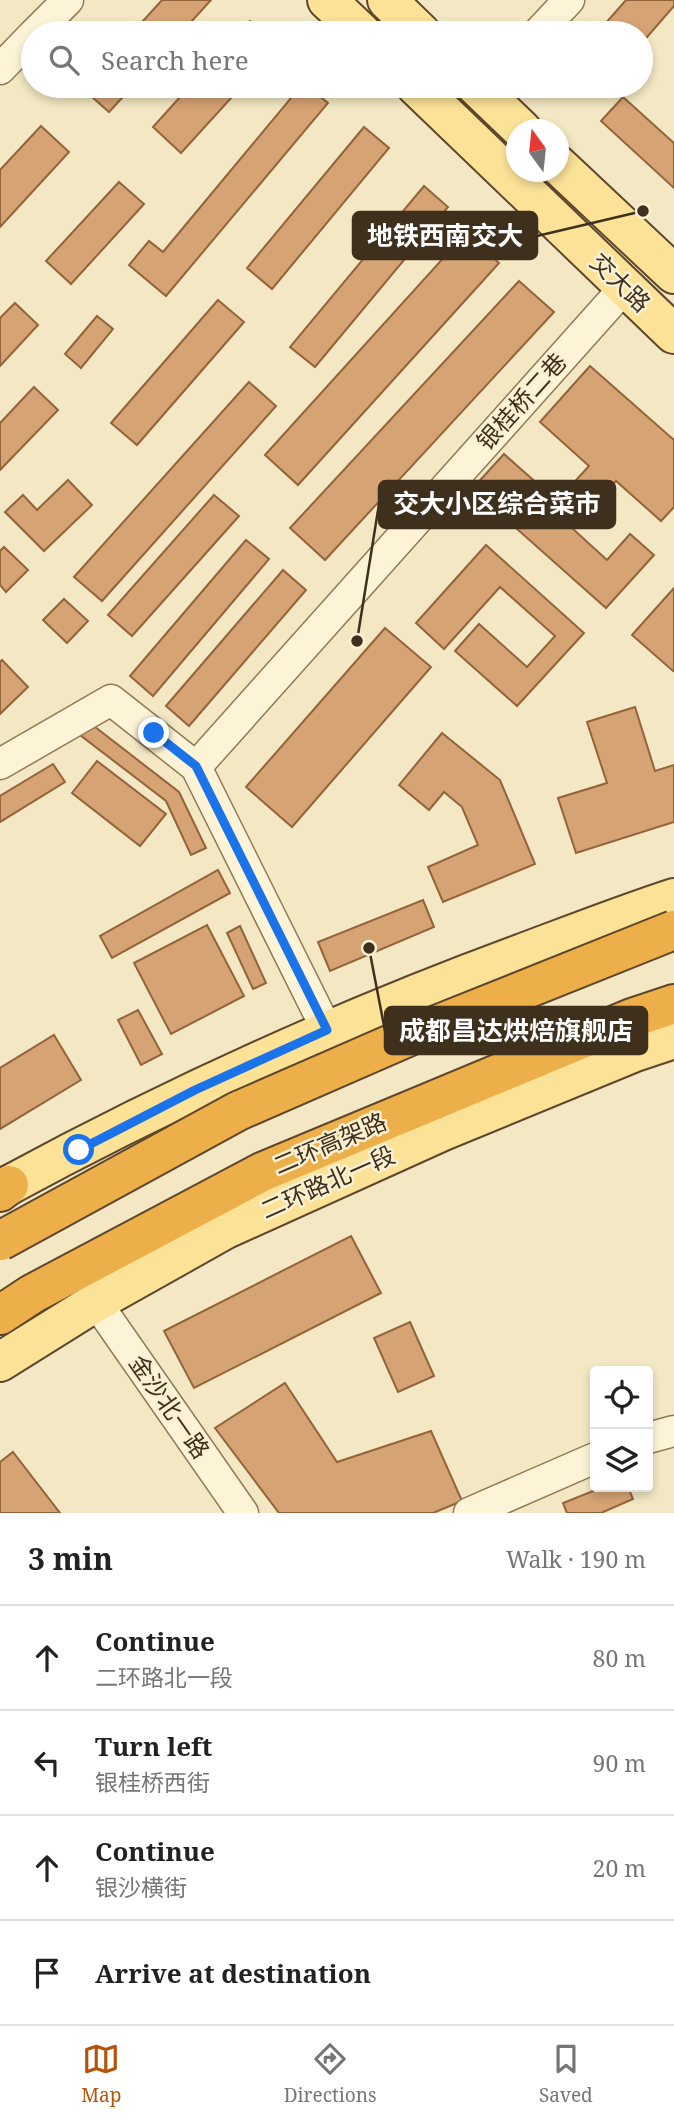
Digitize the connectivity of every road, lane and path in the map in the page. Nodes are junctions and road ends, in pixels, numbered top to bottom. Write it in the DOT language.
graph roads {
  1 [pos="68,0"];
  2 [pos="327,0"];
  3 [pos="387,0"];
  4 [pos="569,0"];
  5 [pos="47,21"];
  6 [pos="349,21"];
  7 [pos="409,21"];
  8 [pos="549,21"];
  9 [pos="21,47"];
  10 [pos="0,69"];
  11 [pos="428,98"];
  12 [pos="492,98"];
  13 [pos="512,119"];
  14 [pos="569,175"];
  15 [pos="674,274"];
  16 [pos="625,287"];
  17 [pos="674,334"];
  18 [pos="0,764"];
  19 [pos="196,766"];
  20 [pos="674,898"];
  21 [pos="674,930"];
  22 [pos="674,1004"];
  23 [pos="327,1030"];
  24 [pos="674,1039"];
  25 [pos="3,1189"];
  26 [pos="0,1241"];
  27 [pos="96,1302"];
  28 [pos="0,1315"];
  29 [pos="0,1362"];
  30 [pos="674,1431"];
  31 [pos="653,1437"];
  32 [pos="590,1460"];
  33 [pos="243,1513"];
  34 [pos="470,1513"];
  1 -- 5 [label="street"];
  2 -- 6 [label="main road"];
  3 -- 7 [label="main road"];
  4 -- 8 [label="street"];
  9 -- 10 [label="street"];
  11 -- 16 [label="main road, 交大路"];
  12 -- 13 [label="main road"];
  14 -- 15 [label="main road, 交大路"];
  16 -- 17 [label="main road, 交大路"];
  16 -- 19 [label="street, 银桂桥二巷"];
  18 -- 19 [label="street"];
  19 -- 23 [label="street"];
  20 -- 23 [label="main road"];
  21 -- 26 [label="highway, bridge"];
  22 -- 28 [label="highway, 二环高架路"];
  23 -- 25 [label="main road"];
  24 -- 27 [label="main road, 二环路北一段"];
  27 -- 29 [label="main road, 二环路北一段"];
  27 -- 33 [label="street, 金沙北一路"];
  30 -- 31 [label="street"];
  32 -- 34 [label="street"];
}
